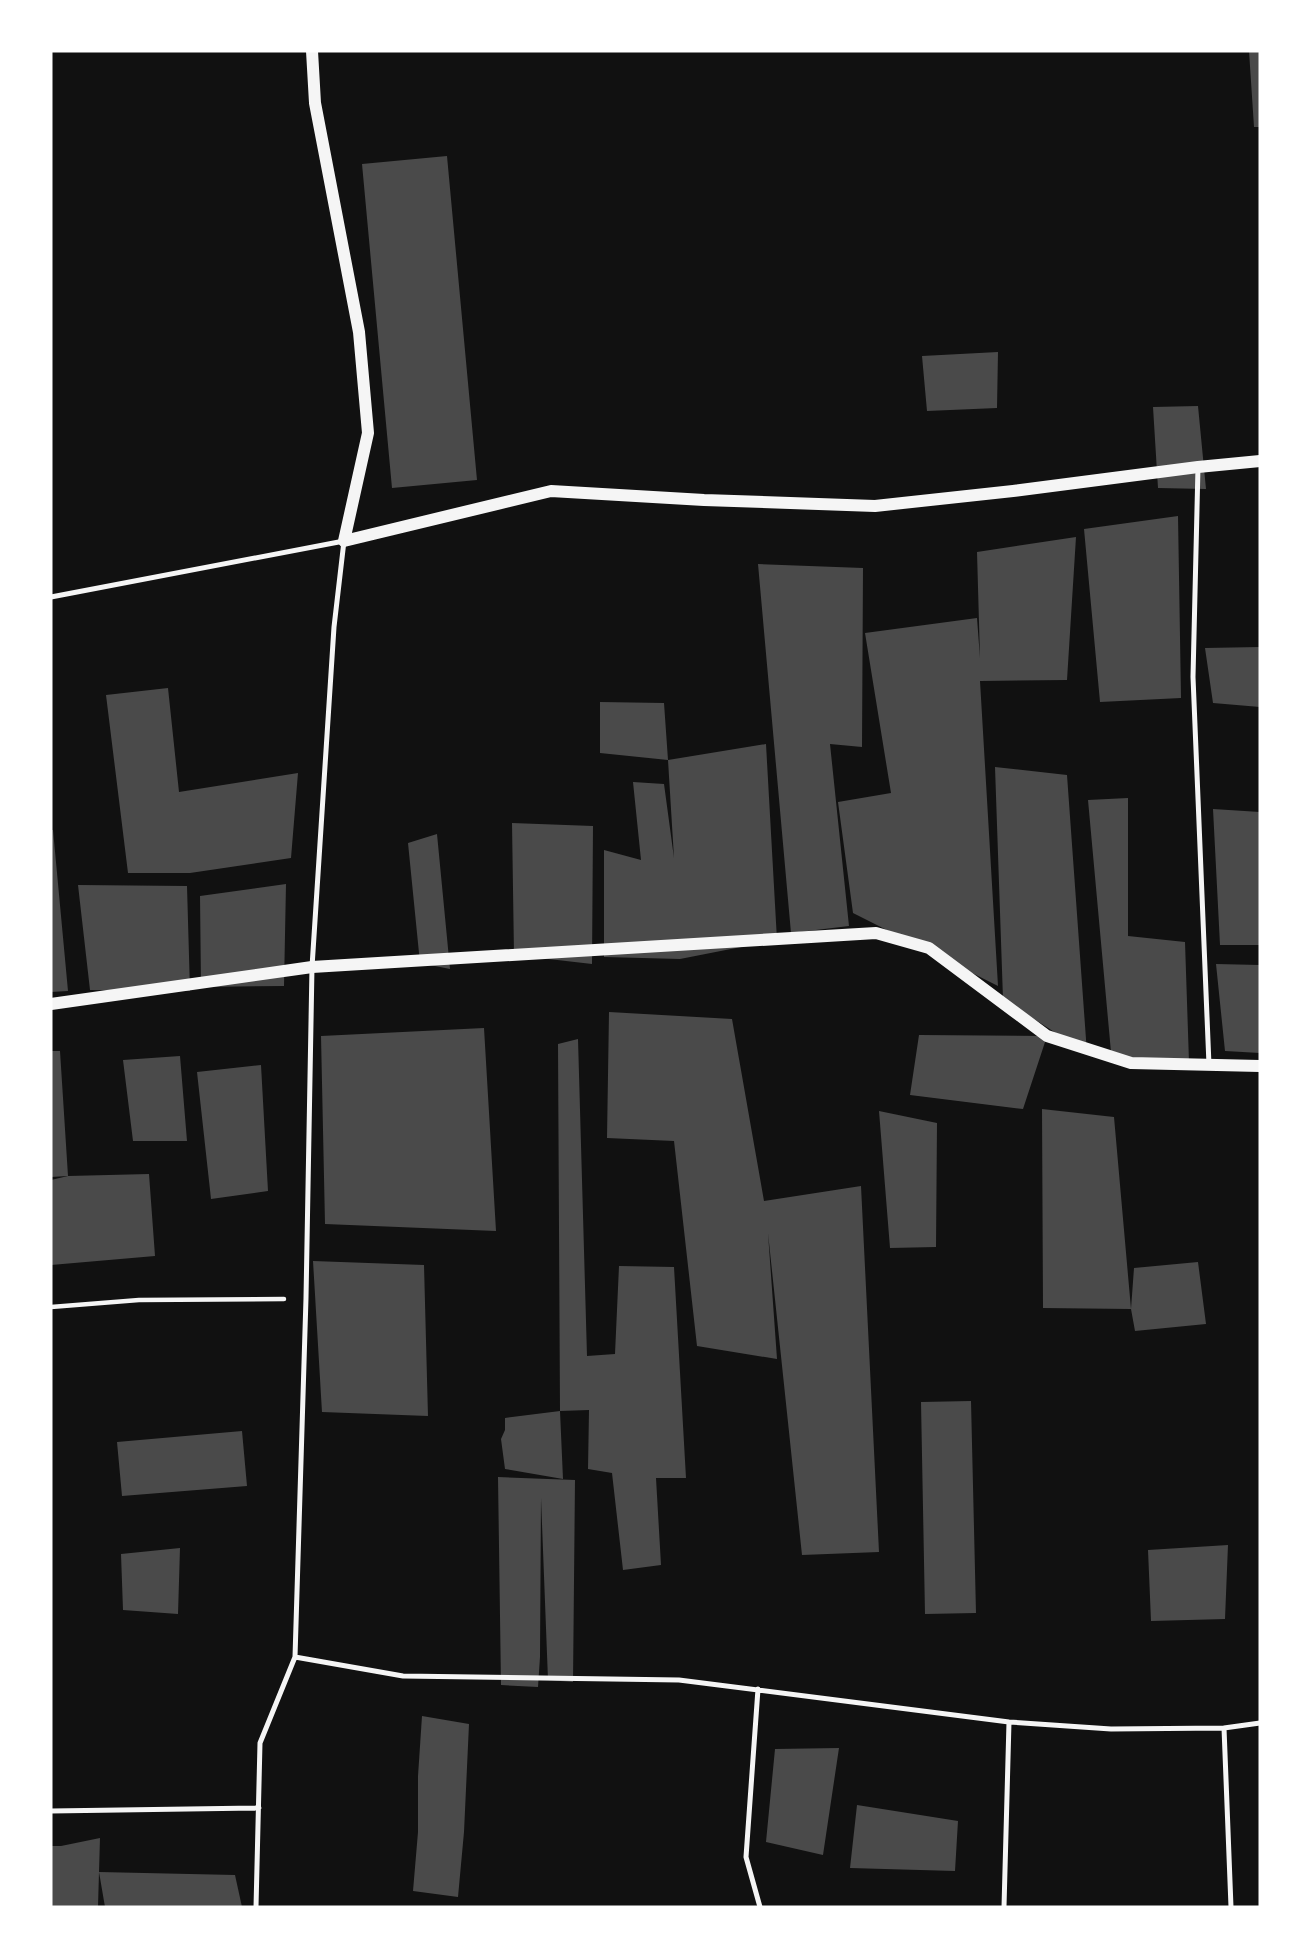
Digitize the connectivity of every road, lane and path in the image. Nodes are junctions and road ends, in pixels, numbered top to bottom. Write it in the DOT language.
graph roads {
  1 [pos="312,51"];
  2 [pos="1260,461"];
  3 [pos="1198,467"];
  4 [pos="344,541"];
  5 [pos="51,597"];
  6 [pos="312,967"];
  7 [pos="51,1004"];
  8 [pos="1209,1065"];
  9 [pos="1260,1066"];
  10 [pos="306,1298"];
  11 [pos="51,1307"];
  12 [pos="295,1657"];
  13 [pos="758,1689"];
  14 [pos="1009,1722"];
  15 [pos="1260,1723"];
  16 [pos="1224,1728"];
  17 [pos="259,1808"];
  18 [pos="51,1811"];
  19 [pos="256,1907"];
  20 [pos="760,1907"];
  21 [pos="1004,1907"];
  22 [pos="1231,1907"];
  1 -- 4 [label="street"];
  2 -- 3 [label="street"];
  3 -- 4 [label="street"];
  3 -- 8 [label="lane"];
  4 -- 5 [label="lane"];
  4 -- 6 [label="lane"];
  6 -- 7 [label="street"];
  6 -- 8 [label="street"];
  6 -- 10 [label="lane"];
  8 -- 9 [label="street"];
  10 -- 11 [label="path"];
  10 -- 12 [label="lane"];
  12 -- 13 [label="lane"];
  12 -- 17 [label="lane"];
  13 -- 14 [label="lane"];
  13 -- 20 [label="lane"];
  14 -- 16 [label="lane"];
  14 -- 21 [label="lane"];
  15 -- 16 [label="lane"];
  16 -- 22 [label="lane"];
  17 -- 18 [label="lane"];
  17 -- 19 [label="lane"];
}
